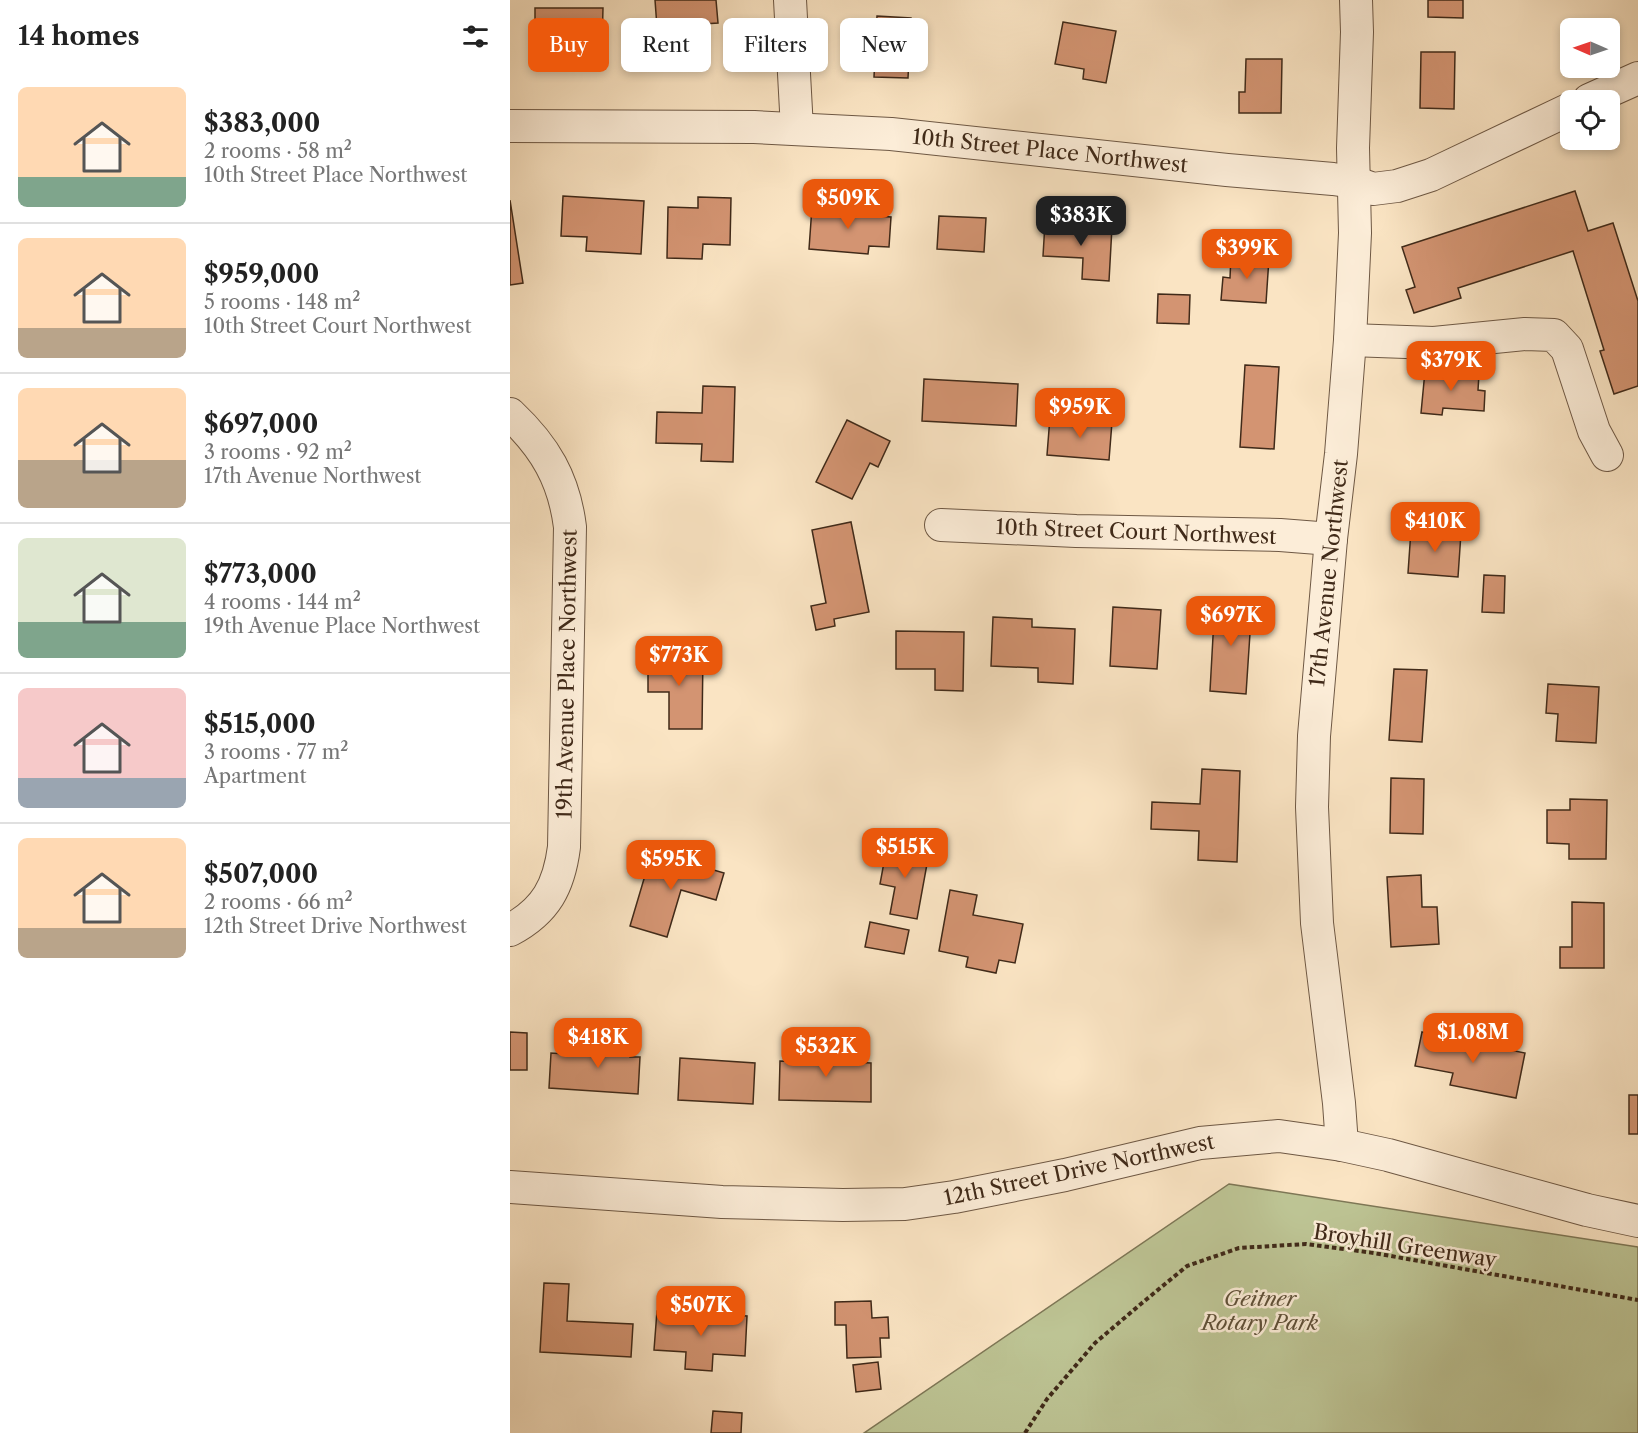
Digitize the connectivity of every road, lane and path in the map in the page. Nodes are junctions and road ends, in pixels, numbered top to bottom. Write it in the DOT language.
graph roads {
  1 [pos="790,0"];
  2 [pos="1356,0"];
  3 [pos="1638,78"];
  4 [pos="1611,90"];
  5 [pos="1560,114"];
  6 [pos="510,126"];
  7 [pos="797,129"];
  8 [pos="1354,182"];
  9 [pos="1350,340"];
  10 [pos="510,414"];
  11 [pos="1607,455"];
  12 [pos="941,525"];
  13 [pos="1331,539"];
  14 [pos="510,930"];
  15 [pos="1342,1145"];
  16 [pos="510,1187"];
  17 [pos="1638,1221"];
  18 [pos="1638,1300"];
  19 [pos="1025,1433"];
  1 -- 7 [label="street"];
  2 -- 8 [label="street, 17th Avenue Northwest"];
  3 -- 4 [label="street"];
  5 -- 8 [label="street, 10th Street Place Northwest"];
  6 -- 7 [label="street, 10th Street Place Northwest"];
  7 -- 8 [label="street, 10th Street Place Northwest"];
  8 -- 9 [label="street, 17th Avenue Northwest"];
  9 -- 11 [label="street"];
  9 -- 13 [label="street, 17th Avenue Northwest"];
  10 -- 14 [label="street, 19th Avenue Place Northwest"];
  12 -- 13 [label="street, 10th Street Court Northwest"];
  13 -- 15 [label="street, 17th Avenue Northwest"];
  15 -- 16 [label="street, 12th Street Drive Northwest"];
  15 -- 17 [label="street, 12th Street Drive Northwest"];
  18 -- 19 [label="path, Broyhill Greenway"];
}
